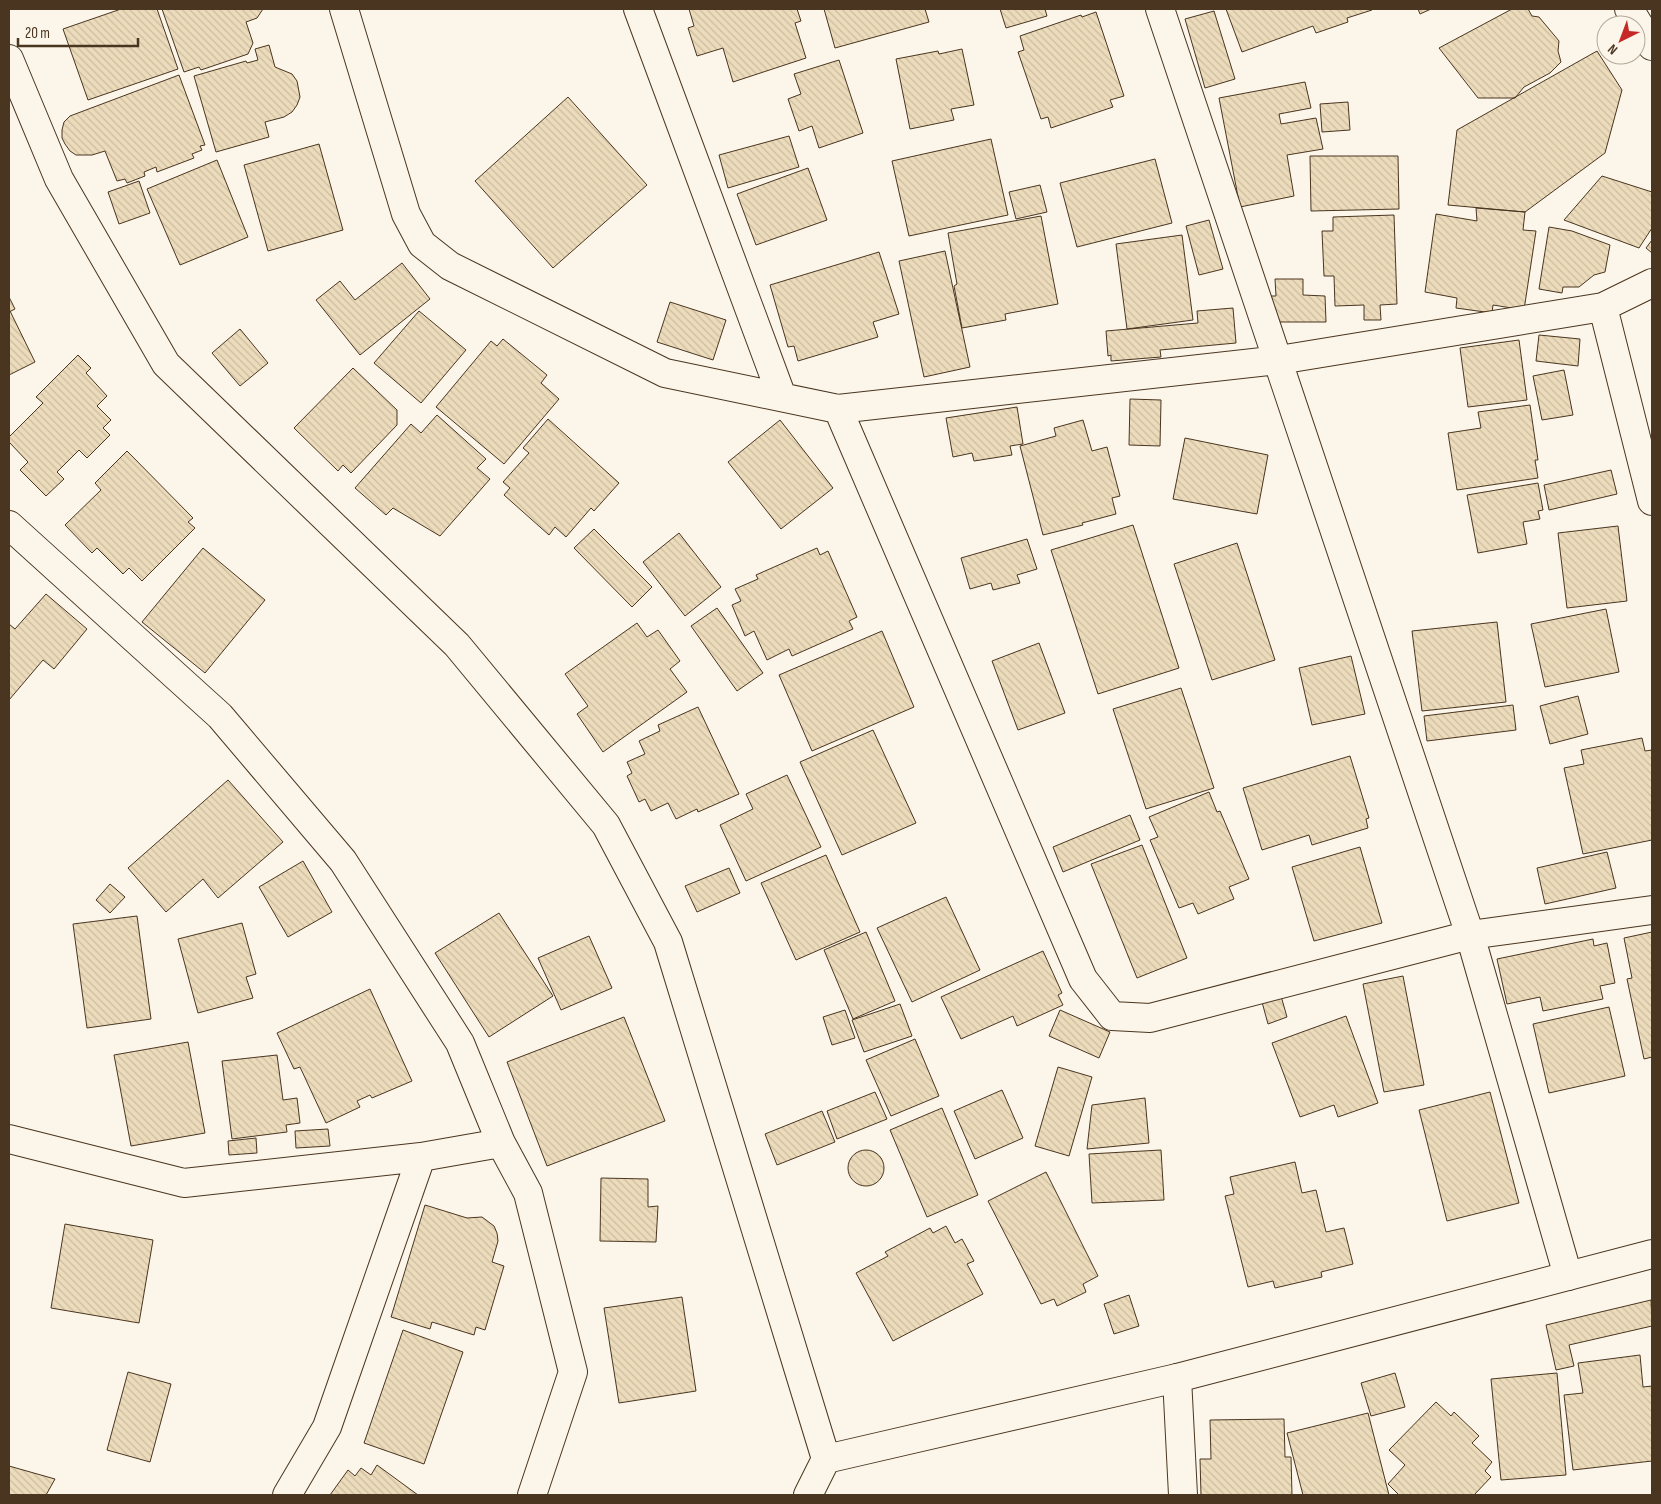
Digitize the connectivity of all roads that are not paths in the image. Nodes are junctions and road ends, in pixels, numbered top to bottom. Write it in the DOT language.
graph roads {
  1 [pos="344,9"];
  2 [pos="638,9"];
  3 [pos="1160,9"];
  4 [pos="1630,9"];
  5 [pos="1652,46"];
  6 [pos="9,59"];
  7 [pos="1652,283"];
  8 [pos="1603,307"];
  9 [pos="1279,360"];
  10 [pos="782,397"];
  11 [pos="838,409"];
  12 [pos="1652,501"];
  13 [pos="9,525"];
  14 [pos="1652,910"];
  15 [pos="1470,935"];
  16 [pos="9,1139"];
  17 [pos="501,1143"];
  18 [pos="421,1157"];
  19 [pos="1652,1254"];
  20 [pos="1568,1276"];
  21 [pos="1177,1378"];
  22 [pos="826,1459"];
  23 [pos="287,1495"];
  24 [pos="532,1495"];
  25 [pos="808,1495"];
  26 [pos="1183,1495"];
  1 -- 10 [label="street"];
  2 -- 10 [label="street"];
  3 -- 9 [label="street"];
  4 -- 5 [label="street"];
  6 -- 22 [label="street"];
  7 -- 8 [label="street"];
  8 -- 9 [label="street"];
  8 -- 12 [label="street"];
  9 -- 11 [label="street"];
  9 -- 15 [label="street"];
  10 -- 11 [label="street"];
  11 -- 15 [label="street"];
  13 -- 17 [label="street"];
  14 -- 15 [label="street"];
  15 -- 20 [label="street"];
  16 -- 18 [label="street"];
  17 -- 18 [label="street"];
  17 -- 24 [label="street"];
  18 -- 23 [label="street"];
  19 -- 20 [label="street"];
  20 -- 21 [label="street"];
  21 -- 22 [label="street"];
  21 -- 26 [label="street"];
  22 -- 25 [label="street"];
}
